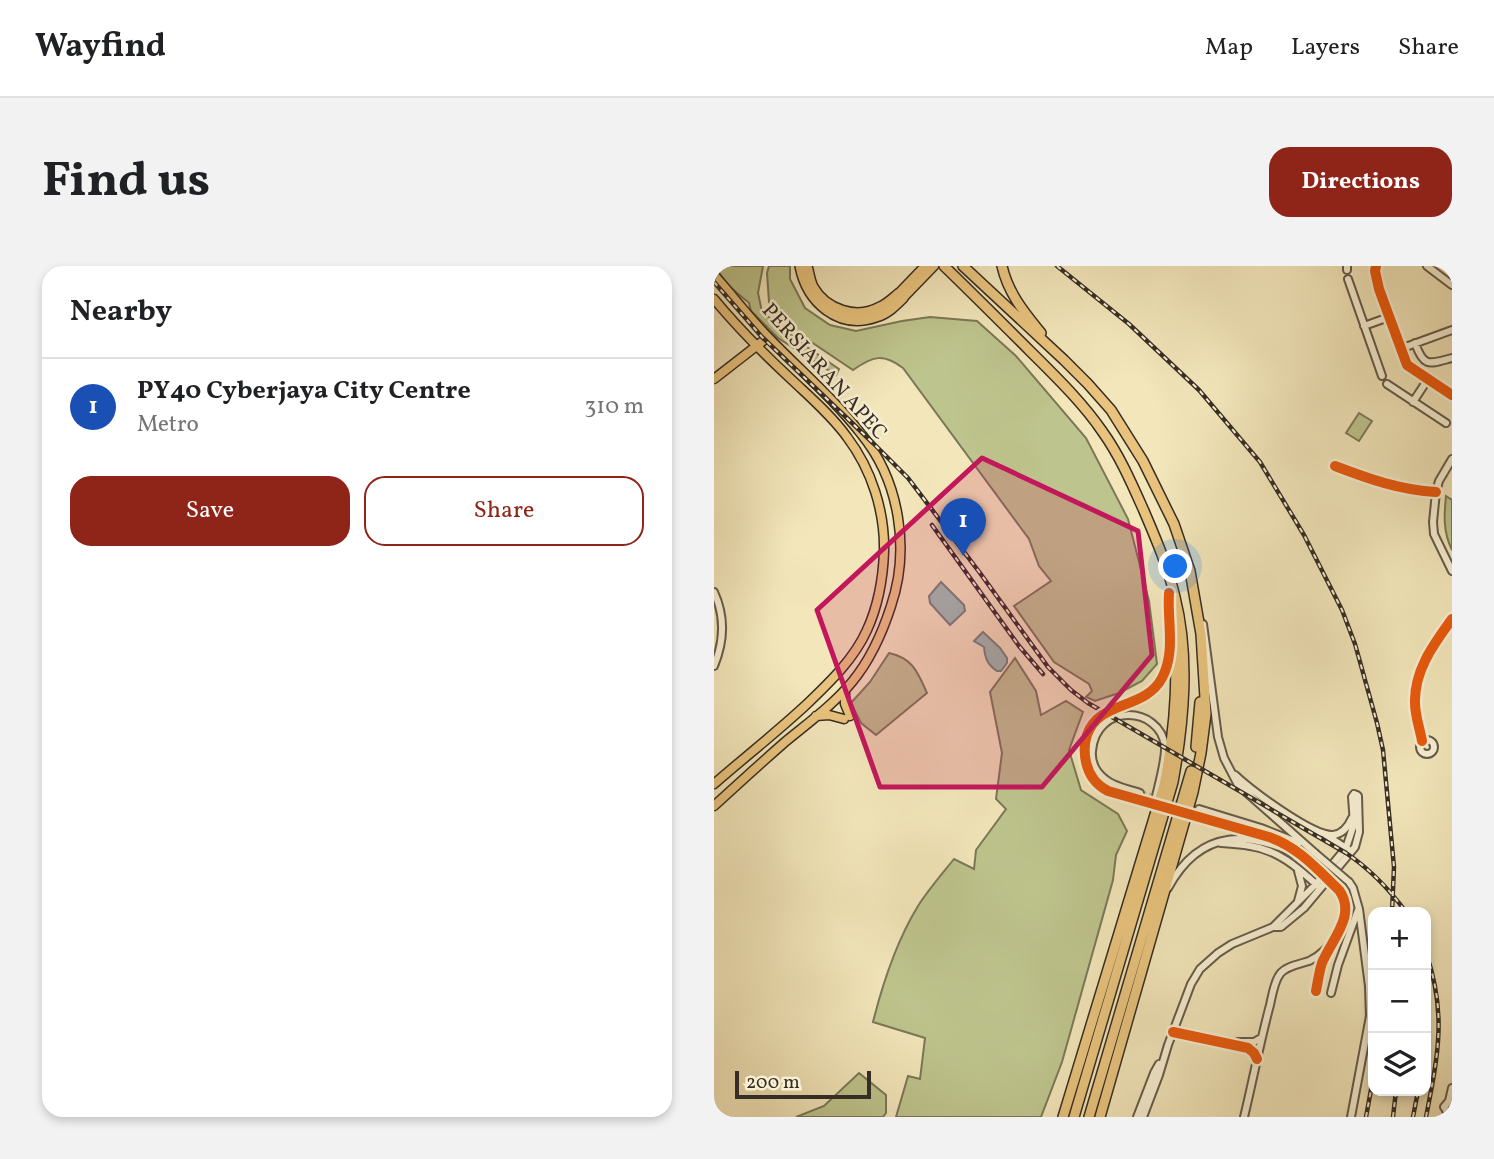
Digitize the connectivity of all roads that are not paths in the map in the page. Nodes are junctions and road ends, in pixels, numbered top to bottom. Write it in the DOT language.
graph roads {
  1 [pos="800,266"];
  2 [pos="807,266"];
  3 [pos="925,266"];
  4 [pos="934,266"];
  5 [pos="943,266"];
  6 [pos="963,266"];
  7 [pos="1002,266"];
  8 [pos="1376,266"];
  9 [pos="1427,266"];
  10 [pos="1443,266"];
  11 [pos="1437,274"];
  12 [pos="714,275"];
  13 [pos="1348,279"];
  14 [pos="1452,285"];
  15 [pos="901,296"];
  16 [pos="714,299"];
  17 [pos="1389,317"];
  18 [pos="1364,326"];
  19 [pos="1452,330"];
  20 [pos="745,333"];
  21 [pos="768,337"];
  22 [pos="1415,343"];
  23 [pos="756,346"];
  24 [pos="1401,348"];
  25 [pos="744,355"];
  26 [pos="766,356"];
  27 [pos="1452,358"];
  28 [pos="1064,360"];
  29 [pos="1382,376"];
  30 [pos="714,379"];
  31 [pos="1428,379"];
  32 [pos="1387,384"];
  33 [pos="1452,395"];
  34 [pos="1413,402"];
  35 [pos="1446,423"];
  36 [pos="1452,459"];
  37 [pos="1335,466"];
  38 [pos="1439,481"];
  39 [pos="1416,491"];
  40 [pos="1436,492"];
  41 [pos="1174,524"];
  42 [pos="1190,571"];
  43 [pos="1452,571"];
  44 [pos="1170,577"];
  45 [pos="714,592"];
  46 [pos="1169,593"];
  47 [pos="1452,619"];
  48 [pos="714,666"];
  49 [pos="845,690"];
  50 [pos="816,716"];
  51 [pos="781,728"];
  52 [pos="792,737"];
  53 [pos="1422,741"];
  54 [pos="1229,769"];
  55 [pos="714,784"];
  56 [pos="714,806"];
  57 [pos="1318,831"];
  58 [pos="1147,838"];
  59 [pos="1216,843"];
  60 [pos="1349,850"];
  61 [pos="1315,853"];
  62 [pos="1306,859"];
  63 [pos="1294,864"];
  64 [pos="1319,886"];
  65 [pos="1295,905"];
  66 [pos="1359,909"];
  67 [pos="1273,928"];
  68 [pos="1337,935"];
  69 [pos="1152,936"];
  70 [pos="1316,991"];
  71 [pos="1331,993"];
  72 [pos="1178,1021"];
  73 [pos="1173,1031"];
  74 [pos="1186,1034"];
  75 [pos="1261,1038"];
  76 [pos="1168,1045"];
  77 [pos="1163,1056"];
  78 [pos="1257,1059"];
  79 [pos="1452,1088"];
  80 [pos="1450,1100"];
  81 [pos="1452,1114"];
  82 [pos="1061,1117"];
  83 [pos="1074,1117"];
  84 [pos="1089,1117"];
  85 [pos="1100,1117"];
  86 [pos="1137,1117"];
  87 [pos="1143,1117"];
  88 [pos="1244,1117"];
  89 [pos="1351,1117"];
  1 -- 15 [label="highway"];
  2 -- 15 [label="highway"];
  3 -- 15 [label="main road"];
  4 -- 15 [label="main road"];
  5 -- 44 [label="highway"];
  6 -- 28 [label="highway"];
  7 -- 28 [label="highway"];
  8 -- 17 [label="street"];
  9 -- 11 [label="street"];
  10 -- 11 [label="street"];
  11 -- 14 [label="street"];
  12 -- 21 [label="main road, PERSIARAN APEC"];
  13 -- 18 [label="street"];
  16 -- 20 [label="main road, PERSIARAN APEC"];
  17 -- 18 [label="street"];
  17 -- 24 [label="street"];
  18 -- 29 [label="street"];
  19 -- 22 [label="street"];
  20 -- 23 [label="main road, PERSIARAN APEC"];
  20 -- 25 [label="main road"];
  21 -- 23 [label="main road"];
  21 -- 49 [label="main road, PERSIARAN APEC"];
  22 -- 24 [label="street"];
  22 -- 27 [label="street"];
  23 -- 25 [label="main road"];
  23 -- 26 [label="main road, PERSIARAN APEC"];
  24 -- 31 [label="street"];
  25 -- 26 [label="main road"];
  25 -- 30 [label="main road"];
  26 -- 51 [label="main road, PERSIARAN APEC"];
  28 -- 41 [label="highway"];
  31 -- 33 [label="street"];
  31 -- 34 [label="street"];
  32 -- 34 [label="street"];
  34 -- 35 [label="street"];
  36 -- 38 [label="street"];
  37 -- 39 [label="street"];
  38 -- 39 [label="street"];
  38 -- 40 [label="street"];
  39 -- 40 [label="street"];
  40 -- 43 [label="street"];
  41 -- 42 [label="highway"];
  41 -- 84 [label="highway"];
  42 -- 54 [label="street"];
  42 -- 69 [label="highway"];
  44 -- 46 [label="highway"];
  44 -- 83 [label="highway"];
  45 -- 48 [label="street"];
  46 -- 58 [label="highway"];
  46 -- 58 [label="street"];
  47 -- 53 [label="street"];
  49 -- 50 [label="main road, PERSIARAN APEC"];
  49 -- 50 [label="main road"];
  50 -- 52 [label="main road, PERSIARAN APEC"];
  51 -- 52 [label="main road"];
  51 -- 55 [label="main road, PERSIARAN APEC"];
  52 -- 56 [label="main road, PERSIARAN APEC"];
  54 -- 57 [label="street"];
  54 -- 61 [label="street"];
  57 -- 60 [label="street"];
  57 -- 60 [label="street"];
  58 -- 82 [label="highway"];
  59 -- 62 [label="street"];
  59 -- 63 [label="street"];
  59 -- 69 [label="street"];
  60 -- 64 [label="street"];
  61 -- 62 [label="street"];
  61 -- 66 [label="street, bridge"];
  62 -- 68 [label="street, bridge"];
  63 -- 64 [label="street"];
  63 -- 65 [label="street"];
  64 -- 65 [label="street"];
  64 -- 67 [label="street"];
  65 -- 67 [label="street"];
  66 -- 71 [label="street"];
  66 -- 89 [label="street"];
  67 -- 72 [label="street"];
  68 -- 70 [label="street"];
  68 -- 75 [label="street"];
  69 -- 85 [label="highway"];
  72 -- 73 [label="street"];
  72 -- 74 [label="street"];
  73 -- 74 [label="street"];
  73 -- 76 [label="street"];
  74 -- 75 [label="street"];
  74 -- 76 [label="street"];
  74 -- 78 [label="street"];
  75 -- 78 [label="street"];
  76 -- 77 [label="street"];
  77 -- 86 [label="street"];
  77 -- 87 [label="street"];
  78 -- 88 [label="street"];
  79 -- 80 [label="street"];
  80 -- 81 [label="street"];
}
